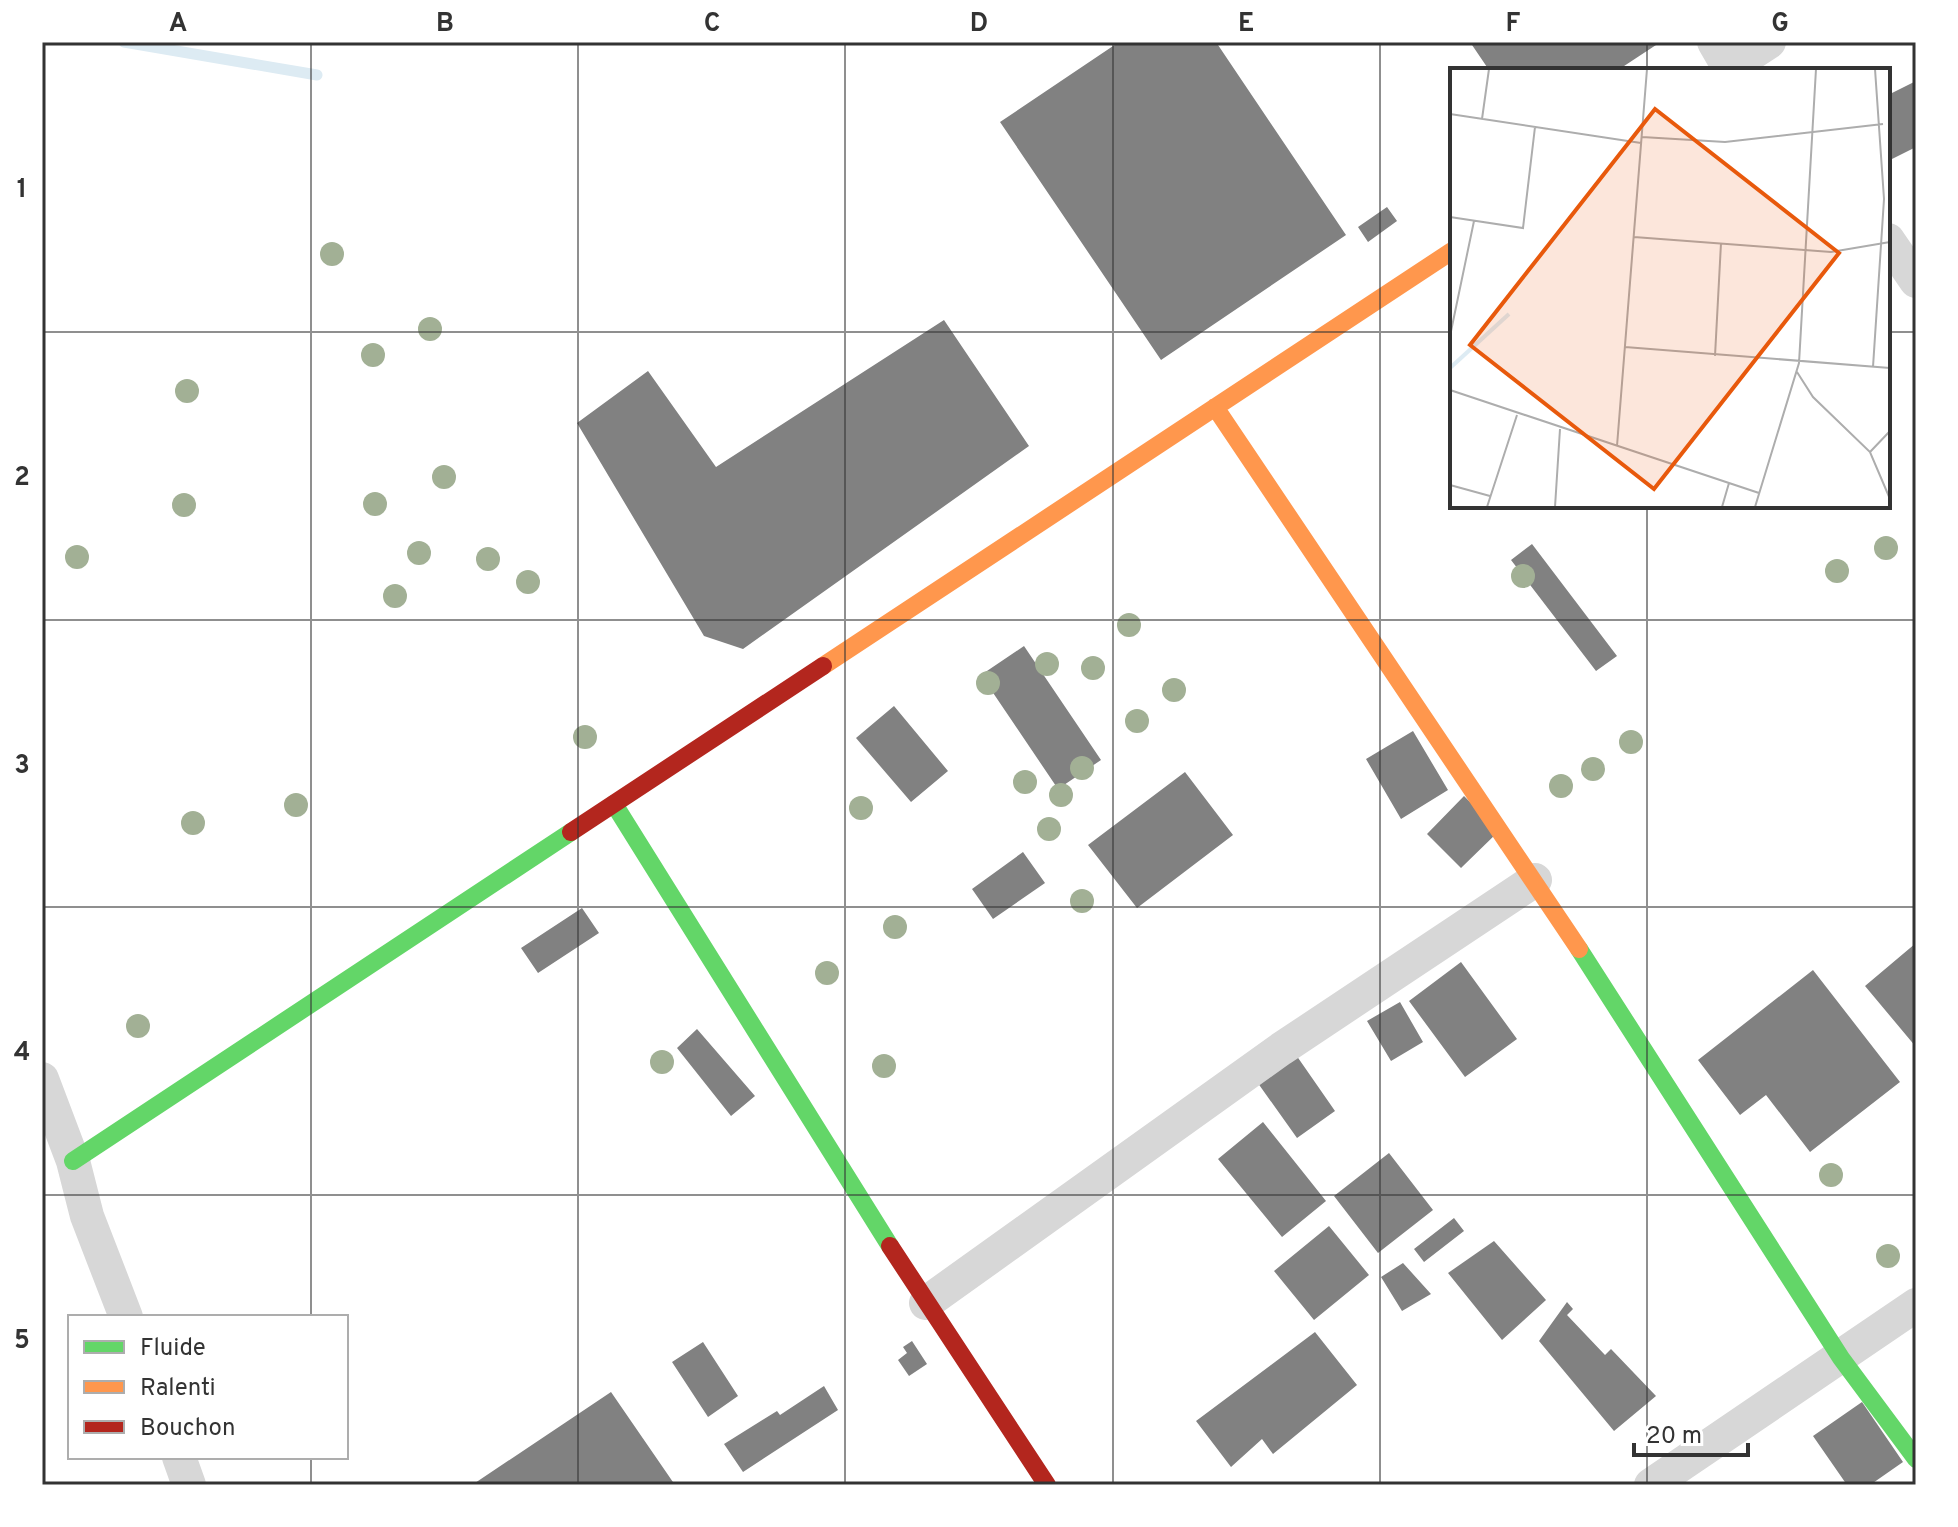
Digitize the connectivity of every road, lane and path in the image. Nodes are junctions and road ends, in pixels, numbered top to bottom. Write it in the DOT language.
graph roads {
  1 [pos="1767,54"];
  2 [pos="1723,60"];
  3 [pos="1890,243"];
  4 [pos="1450,252"];
  5 [pos="1916,281"];
  6 [pos="1215,407"];
  7 [pos="614,804"];
  8 [pos="1535,880"];
  9 [pos="42,1079"];
  10 [pos="73,1161"];
  11 [pos="926,1303"];
  12 [pos="1916,1305"];
  13 [pos="125,1315"];
  14 [pos="1841,1358"];
  15 [pos="180,1459"];
  16 [pos="1916,1459"];
  17 [pos="189,1485"];
  18 [pos="1047,1485"];
  19 [pos="1651,1485"];
  1 -- 2 [label="street"];
  3 -- 5 [label="street"];
  4 -- 6 [label="street"];
  6 -- 7 [label="street"];
  6 -- 8 [label="street"];
  7 -- 10 [label="street"];
  7 -- 11 [label="street"];
  8 -- 11 [label="street"];
  8 -- 14 [label="street"];
  9 -- 10 [label="street"];
  10 -- 13 [label="street"];
  11 -- 18 [label="street"];
  12 -- 14 [label="street"];
  14 -- 16 [label="street"];
  14 -- 19 [label="street"];
  15 -- 17 [label="street"];
}
